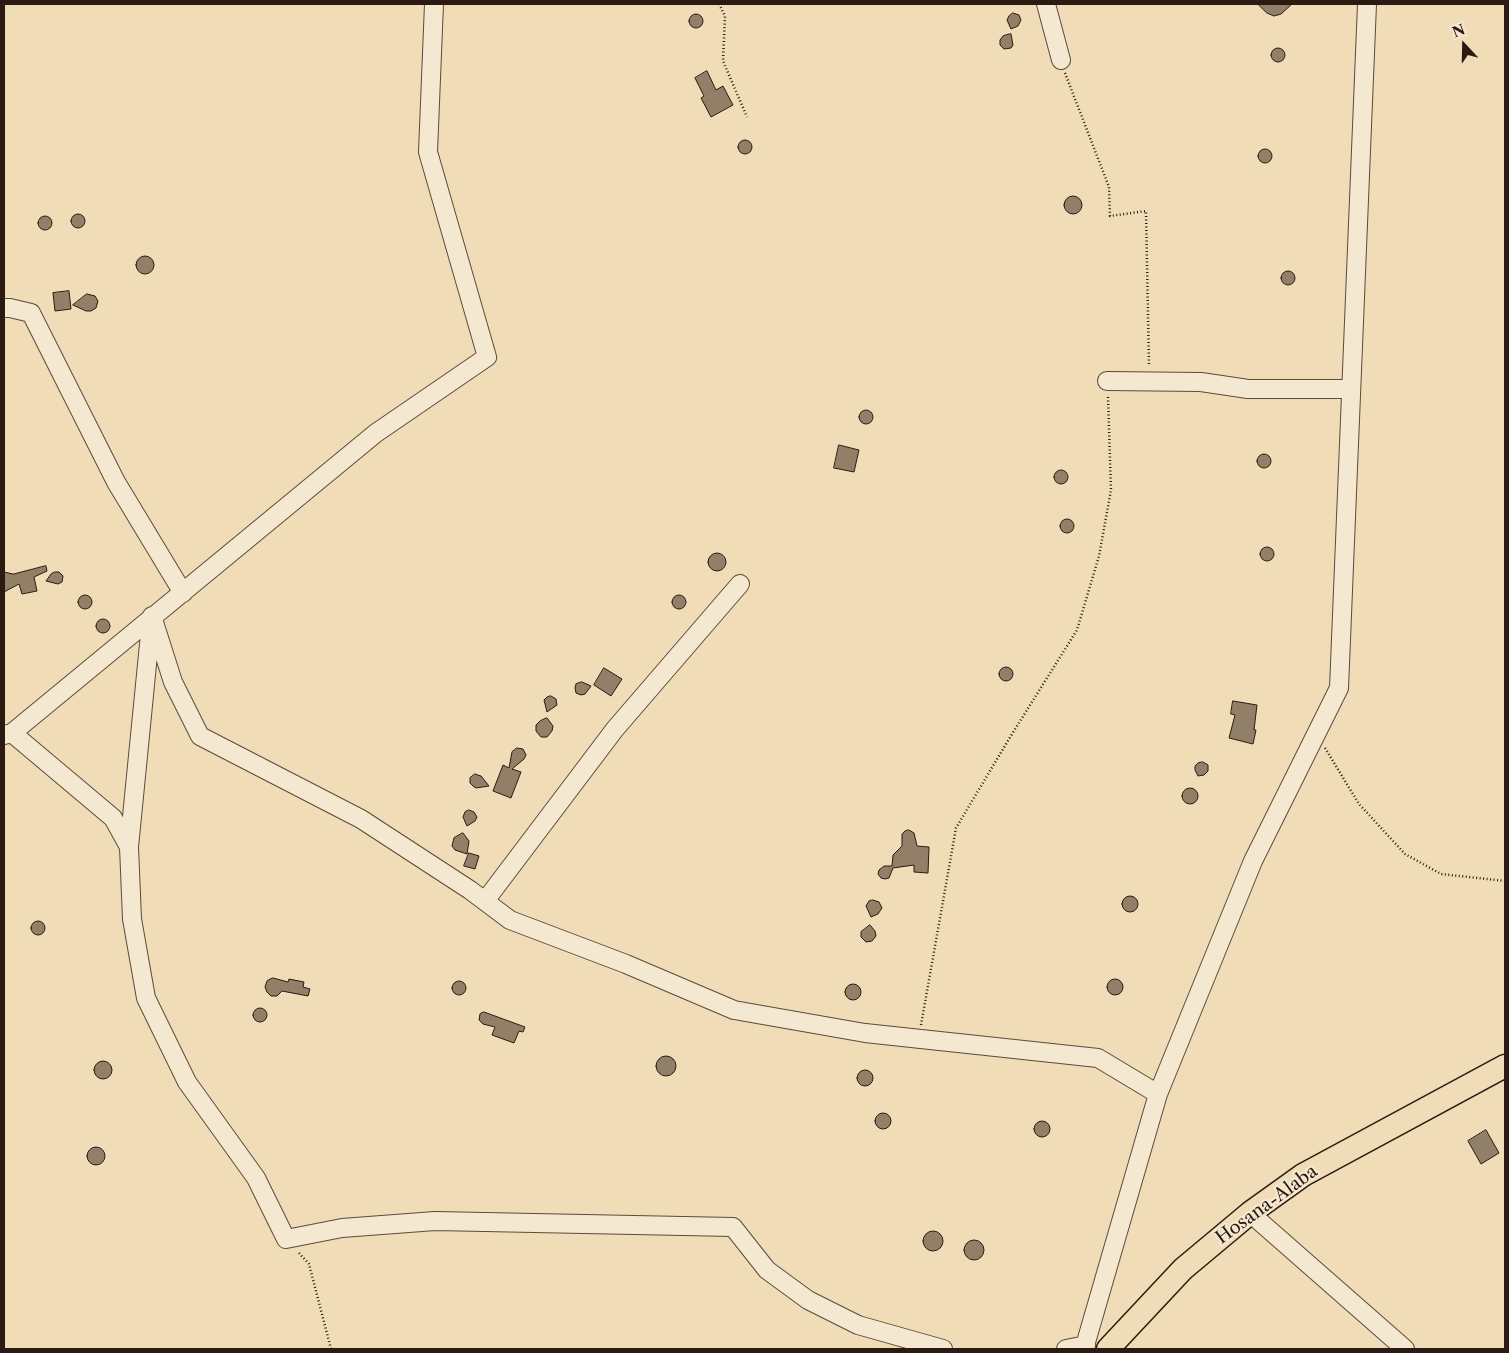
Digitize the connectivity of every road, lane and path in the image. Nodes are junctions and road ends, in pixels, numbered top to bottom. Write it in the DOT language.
graph roads {
  1 [pos="434,4"];
  2 [pos="719,4"];
  3 [pos="1046,4"];
  4 [pos="1367,4"];
  5 [pos="1060,60"];
  6 [pos="747,117"];
  7 [pos="4,308"];
  8 [pos="1107,381"];
  9 [pos="1150,382"];
  10 [pos="1351,389"];
  11 [pos="740,584"];
  12 [pos="183,594"];
  13 [pos="152,616"];
  14 [pos="8,734"];
  15 [pos="1316,734"];
  16 [pos="129,847"];
  17 [pos="1505,881"];
  18 [pos="485,901"];
  19 [pos="918,1038"];
  20 [pos="1505,1066"];
  21 [pos="1158,1094"];
  22 [pos="1250,1213"];
  23 [pos="286,1239"];
  24 [pos="1085,1347"];
  25 [pos="331,1349"];
  26 [pos="943,1349"];
  27 [pos="1066,1349"];
  28 [pos="1108,1349"];
  29 [pos="1405,1349"];
  1 -- 12 [label="street"];
  2 -- 6 [label="path"];
  3 -- 5 [label="street"];
  4 -- 10 [label="street"];
  5 -- 9 [label="path"];
  7 -- 12 [label="street"];
  8 -- 9 [label="street"];
  8 -- 19 [label="path"];
  9 -- 10 [label="street"];
  10 -- 15 [label="street"];
  11 -- 18 [label="street"];
  12 -- 13 [label="street"];
  13 -- 14 [label="street"];
  13 -- 16 [label="street"];
  13 -- 18 [label="street"];
  14 -- 16 [label="street"];
  15 -- 17 [label="path"];
  15 -- 21 [label="street"];
  16 -- 23 [label="street"];
  18 -- 19 [label="street"];
  19 -- 21 [label="street"];
  20 -- 22 [label="main road, Hosana-Alaba"];
  21 -- 24 [label="street"];
  22 -- 28 [label="main road, Hosana-Alaba"];
  22 -- 29 [label="street"];
  23 -- 25 [label="path"];
  23 -- 26 [label="street"];
  24 -- 27 [label="street"];
}
